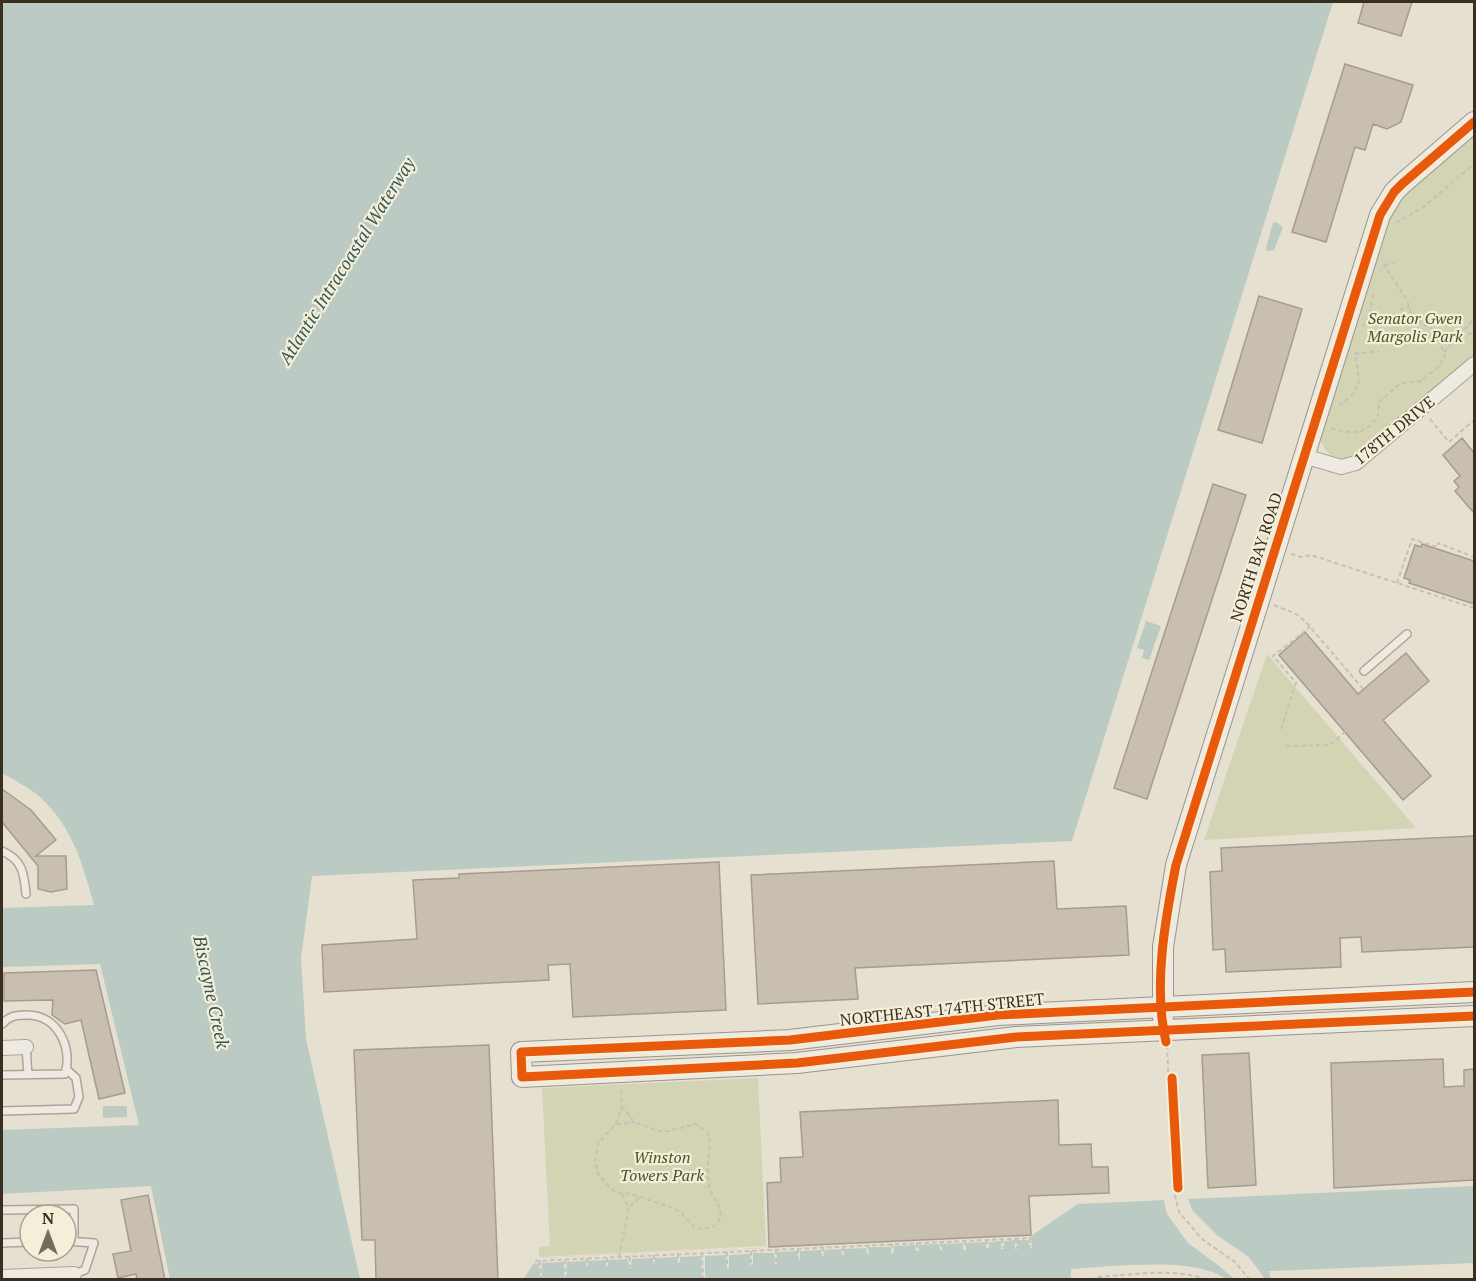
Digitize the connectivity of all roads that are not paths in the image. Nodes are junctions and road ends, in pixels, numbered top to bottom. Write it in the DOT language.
graph roads {
  1 [pos="1474,122"];
  2 [pos="1474,364"];
  3 [pos="1304,456"];
  4 [pos="1407,634"];
  5 [pos="1364,671"];
  6 [pos="2,851"];
  7 [pos="26,894"];
  8 [pos="1474,992"];
  9 [pos="1349,998"];
  10 [pos="1282,1002"];
  11 [pos="1162,1007"];
  12 [pos="1064,1011"];
  13 [pos="1474,1016"];
  14 [pos="1350,1022"];
  15 [pos="2,1024"];
  16 [pos="1283,1025"];
  17 [pos="1065,1035"];
  18 [pos="1165,1036"];
  19 [pos="790,1040"];
  20 [pos="26,1047"];
  21 [pos="2,1048"];
  22 [pos="792,1063"];
  23 [pos="612,1064"];
  24 [pos="66,1069"];
  25 [pos="2,1075"];
  26 [pos="28,1075"];
  27 [pos="2,1111"];
  28 [pos="2,1209"];
  29 [pos="18,1209"];
  30 [pos="18,1242"];
  31 [pos="78,1242"];
  32 [pos="2,1243"];
  33 [pos="2,1276"];
  34 [pos="79,1276"];
  1 -- 3 [label="street, NORTH BAY ROAD"];
  2 -- 3 [label="street, 178TH DRIVE"];
  3 -- 11 [label="street, NORTH BAY ROAD"];
  4 -- 5 [label="lane"];
  6 -- 7 [label="lane"];
  8 -- 9 [label="street, NORTHEAST 174TH STREET"];
  9 -- 10 [label="street, NORTHEAST 174TH STREET"];
  9 -- 14 [label="street"];
  10 -- 11 [label="street, NORTHEAST 174TH STREET"];
  10 -- 16 [label="street"];
  11 -- 12 [label="street, NORTHEAST 174TH STREET"];
  11 -- 18 [label="street, NORTH BAY ROAD"];
  12 -- 17 [label="lane"];
  12 -- 19 [label="street, NORTHEAST 174TH STREET"];
  13 -- 14 [label="street, NORTHEAST 174TH STREET"];
  14 -- 16 [label="street, NORTHEAST 174TH STREET"];
  15 -- 24 [label="lane"];
  16 -- 18 [label="street, NORTHEAST 174TH STREET"];
  17 -- 18 [label="street, NORTHEAST 174TH STREET"];
  17 -- 22 [label="street, NORTHEAST 174TH STREET"];
  19 -- 22 [label="lane"];
  19 -- 23 [label="street, NORTHEAST 174TH STREET"];
  20 -- 21 [label="street"];
  20 -- 26 [label="lane"];
  22 -- 23 [label="street, NORTHEAST 174TH STREET"];
  23 -- 23 [label="street, NORTHEAST 174TH STREET"];
  24 -- 26 [label="lane"];
  24 -- 27 [label="lane"];
  25 -- 26 [label="lane"];
  28 -- 29 [label="lane"];
  30 -- 32 [label="lane"];
  31 -- 34 [label="lane"];
  33 -- 34 [label="street"];
}
